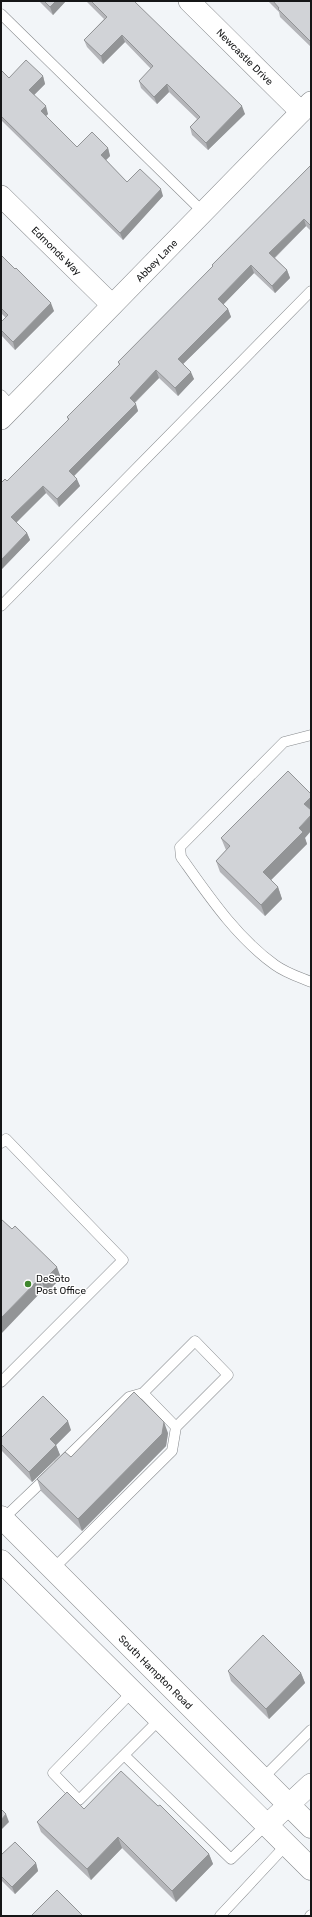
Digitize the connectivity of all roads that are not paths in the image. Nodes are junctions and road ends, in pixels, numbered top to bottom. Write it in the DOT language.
graph roads {
  1 [pos="189,1"];
  2 [pos="1,14"];
  3 [pos="306,107"];
  4 [pos="1,196"];
  5 [pos="203,212"];
  6 [pos="311,291"];
  7 [pos="112,305"];
  8 [pos="5,407"];
  9 [pos="1,606"];
  10 [pos="311,735"];
  11 [pos="311,982"];
  12 [pos="1,1143"];
  13 [pos="1,1382"];
  14 [pos="143,1393"];
  15 [pos="176,1428"];
  16 [pos="2,1518"];
  17 [pos="1,1561"];
  18 [pos="53,1568"];
  19 [pos="31,1590"];
  20 [pos="133,1691"];
  21 [pos="160,1718"];
  22 [pos="311,1730"];
  23 [pos="124,1755"];
  24 [pos="263,1778"];
  25 [pos="311,1784"];
  26 [pos="289,1805"];
  27 [pos="268,1824"];
  28 [pos="311,1827"];
  29 [pos="287,1844"];
  30 [pos="311,1869"];
  31 [pos="220,1916"];
  1 -- 3 [label="street, Newcastle Drive"];
  2 -- 5 [label="lane"];
  3 -- 5 [label="street, Abbey Lane"];
  4 -- 7 [label="street, Edmonds Way"];
  5 -- 7 [label="street, Abbey Lane"];
  6 -- 9 [label="lane"];
  7 -- 8 [label="street, Abbey Lane"];
  10 -- 11 [label="lane"];
  12 -- 13 [label="lane"];
  14 -- 15 [label="lane"];
  14 -- 15 [label="lane"];
  14 -- 16 [label="lane"];
  15 -- 18 [label="lane"];
  16 -- 18 [label="main road, South Hampton Road"];
  17 -- 19 [label="main road"];
  18 -- 19 [label="main road"];
  18 -- 24 [label="main road, South Hampton Road"];
  19 -- 20 [label="main road"];
  20 -- 21 [label="main road"];
  20 -- 23 [label="lane"];
  21 -- 23 [label="lane"];
  21 -- 27 [label="main road"];
  22 -- 24 [label="lane"];
  23 -- 27 [label="lane"];
  24 -- 26 [label="main road, South Hampton Road"];
  25 -- 26 [label="street"];
  26 -- 27 [label="street"];
  26 -- 28 [label="main road, South Hampton Road"];
  27 -- 29 [label="main road"];
  29 -- 30 [label="main road"];
  29 -- 31 [label="lane"];
}
